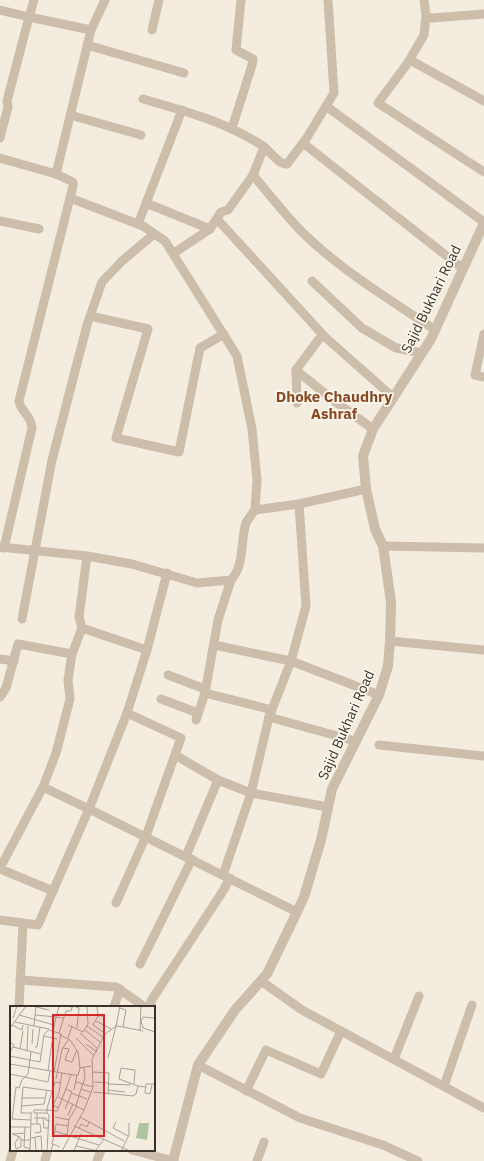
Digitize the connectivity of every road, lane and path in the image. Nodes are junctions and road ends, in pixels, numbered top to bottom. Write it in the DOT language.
graph roads {
  1 [pos="34,0"];
  2 [pos="105,0"];
  3 [pos="159,0"];
  4 [pos="241,0"];
  5 [pos="328,0"];
  6 [pos="424,0"];
  7 [pos="0,10"];
  8 [pos="484,14"];
  9 [pos="426,16"];
  10 [pos="29,17"];
  11 [pos="90,30"];
  12 [pos="152,30"];
  13 [pos="87,45"];
  14 [pos="410,60"];
  15 [pos="184,73"];
  16 [pos="0,93"];
  17 [pos="143,99"];
  18 [pos="7,101"];
  19 [pos="484,101"];
  20 [pos="326,106"];
  21 [pos="182,110"];
  22 [pos="70,115"];
  23 [pos="232,128"];
  24 [pos="140,135"];
  25 [pos="0,138"];
  26 [pos="303,143"];
  27 [pos="264,147"];
  28 [pos="0,158"];
  29 [pos="484,172"];
  30 [pos="56,174"];
  31 [pos="253,175"];
  32 [pos="70,198"];
  33 [pos="146,203"];
  34 [pos="217,219"];
  35 [pos="0,221"];
  36 [pos="484,222"];
  37 [pos="138,224"];
  38 [pos="39,229"];
  39 [pos="210,229"];
  40 [pos="154,234"];
  41 [pos="174,253"];
  42 [pos="462,268"];
  43 [pos="312,281"];
  44 [pos="90,316"];
  45 [pos="435,330"];
  46 [pos="224,334"];
  47 [pos="322,334"];
  48 [pos="484,334"];
  49 [pos="422,353"];
  50 [pos="296,370"];
  51 [pos="484,377"];
  52 [pos="394,398"];
  53 [pos="297,403"];
  54 [pos="373,429"];
  55 [pos="366,489"];
  56 [pos="299,504"];
  57 [pos="255,510"];
  58 [pos="383,546"];
  59 [pos="2,548"];
  60 [pos="484,548"];
  61 [pos="34,552"];
  62 [pos="87,556"];
  63 [pos="167,574"];
  64 [pos="232,580"];
  65 [pos="22,619"];
  66 [pos="82,628"];
  67 [pos="390,641"];
  68 [pos="214,645"];
  69 [pos="147,650"];
  70 [pos="484,650"];
  71 [pos="72,654"];
  72 [pos="0,659"];
  73 [pos="14,661"];
  74 [pos="291,661"];
  75 [pos="168,675"];
  76 [pos="205,691"];
  77 [pos="379,695"];
  78 [pos="0,697"];
  79 [pos="161,699"];
  80 [pos="127,713"];
  81 [pos="270,713"];
  82 [pos="355,741"];
  83 [pos="379,745"];
  84 [pos="175,754"];
  85 [pos="484,756"];
  86 [pos="218,780"];
  87 [pos="43,787"];
  88 [pos="251,793"];
  89 [pos="328,807"];
  90 [pos="89,809"];
  91 [pos="146,836"];
  92 [pos="189,858"];
  93 [pos="0,869"];
  94 [pos="227,877"];
  95 [pos="53,891"];
  96 [pos="116,904"];
  97 [pos="297,912"];
  98 [pos="0,920"];
  99 [pos="23,923"];
  100 [pos="140,964"];
  101 [pos="20,980"];
  102 [pos="261,981"];
  103 [pos="120,989"];
  104 [pos="419,996"];
  105 [pos="472,1005"];
  106 [pos="19,1006"];
  107 [pos="114,1006"];
  108 [pos="144,1006"];
  109 [pos="151,1006"];
  110 [pos="341,1030"];
  111 [pos="394,1059"];
  112 [pos="198,1065"];
  113 [pos="444,1086"];
  114 [pos="246,1092"];
  115 [pos="484,1108"];
  116 [pos="264,1142"];
  117 [pos="13,1151"];
  118 [pos="101,1151"];
  119 [pos="136,1151"];
  120 [pos="10,1161"];
  121 [pos="97,1161"];
  122 [pos="173,1161"];
  123 [pos="257,1161"];
  124 [pos="418,1161"];
  1 -- 10 [label="street"];
  2 -- 11 [label="street"];
  3 -- 12 [label="street"];
  4 -- 23 [label="street"];
  5 -- 20 [label="street"];
  6 -- 9 [label="street"];
  7 -- 10 [label="street"];
  8 -- 9 [label="street"];
  9 -- 14 [label="street"];
  10 -- 11 [label="street"];
  10 -- 18 [label="street"];
  11 -- 13 [label="street"];
  13 -- 15 [label="street"];
  13 -- 22 [label="street"];
  14 -- 19 [label="street"];
  14 -- 29 [label="street"];
  16 -- 18 [label="street"];
  17 -- 21 [label="street"];
  18 -- 25 [label="street"];
  20 -- 26 [label="street"];
  20 -- 36 [label="street"];
  21 -- 23 [label="street"];
  21 -- 33 [label="street"];
  22 -- 24 [label="street"];
  22 -- 30 [label="street"];
  23 -- 27 [label="street"];
  26 -- 27 [label="street"];
  26 -- 42 [label="street"];
  27 -- 31 [label="street"];
  28 -- 30 [label="street"];
  30 -- 32 [label="street"];
  31 -- 34 [label="street"];
  31 -- 45 [label="street"];
  32 -- 37 [label="street"];
  32 -- 59 [label="street"];
  33 -- 37 [label="street"];
  33 -- 39 [label="street"];
  34 -- 39 [label="street"];
  34 -- 47 [label="street"];
  35 -- 38 [label="street"];
  36 -- 42 [label="street, Sajid Bukhari Road"];
  37 -- 40 [label="street"];
  39 -- 41 [label="street"];
  40 -- 41 [label="street"];
  40 -- 44 [label="street"];
  41 -- 46 [label="street"];
  42 -- 45 [label="street, Sajid Bukhari Road"];
  43 -- 49 [label="street"];
  44 -- 46 [label="street"];
  44 -- 61 [label="street"];
  45 -- 49 [label="street, Sajid Bukhari Road"];
  46 -- 57 [label="street"];
  47 -- 50 [label="street"];
  47 -- 52 [label="street"];
  48 -- 51 [label="street"];
  49 -- 52 [label="street, Sajid Bukhari Road"];
  50 -- 53 [label="street"];
  50 -- 54 [label="street"];
  52 -- 54 [label="street, Sajid Bukhari Road"];
  54 -- 55 [label="street, Sajid Bukhari Road"];
  55 -- 56 [label="street"];
  55 -- 58 [label="street, Sajid Bukhari Road"];
  56 -- 57 [label="street"];
  56 -- 74 [label="street"];
  57 -- 64 [label="street"];
  58 -- 60 [label="street"];
  58 -- 67 [label="street, Sajid Bukhari Road"];
  59 -- 61 [label="street"];
  61 -- 62 [label="street"];
  61 -- 65 [label="street"];
  62 -- 63 [label="street"];
  62 -- 66 [label="street"];
  63 -- 64 [label="street"];
  63 -- 69 [label="street"];
  64 -- 68 [label="street"];
  66 -- 69 [label="street"];
  66 -- 71 [label="street"];
  67 -- 70 [label="street"];
  67 -- 77 [label="street, Sajid Bukhari Road"];
  68 -- 74 [label="street"];
  68 -- 76 [label="street"];
  69 -- 80 [label="street"];
  71 -- 73 [label="street"];
  71 -- 87 [label="street"];
  72 -- 73 [label="street"];
  73 -- 78 [label="street"];
  74 -- 77 [label="street"];
  74 -- 81 [label="street"];
  75 -- 76 [label="street"];
  76 -- 79 [label="street"];
  76 -- 81 [label="street"];
  77 -- 82 [label="street, Sajid Bukhari Road"];
  80 -- 84 [label="street"];
  80 -- 90 [label="street"];
  81 -- 82 [label="street"];
  81 -- 88 [label="street"];
  82 -- 89 [label="street, Sajid Bukhari Road"];
  83 -- 85 [label="street"];
  84 -- 86 [label="street"];
  84 -- 91 [label="street"];
  86 -- 88 [label="street"];
  86 -- 92 [label="street"];
  87 -- 90 [label="street"];
  87 -- 93 [label="street"];
  88 -- 89 [label="street"];
  88 -- 94 [label="street"];
  89 -- 97 [label="street, Sajid Bukhari Road"];
  90 -- 91 [label="street"];
  90 -- 95 [label="street"];
  91 -- 92 [label="street"];
  91 -- 96 [label="street"];
  92 -- 94 [label="street"];
  92 -- 100 [label="street"];
  93 -- 95 [label="street"];
  94 -- 97 [label="street"];
  94 -- 109 [label="street"];
  95 -- 99 [label="street"];
  97 -- 102 [label="street, Sajid Bukhari Road"];
  98 -- 99 [label="street"];
  99 -- 101 [label="street"];
  101 -- 103 [label="street"];
  101 -- 106 [label="street"];
  102 -- 110 [label="street"];
  102 -- 112 [label="street, Sajid Bukhari Road"];
  103 -- 107 [label="street"];
  103 -- 108 [label="street"];
  104 -- 111 [label="street"];
  105 -- 113 [label="street"];
  110 -- 111 [label="street"];
  110 -- 114 [label="street"];
  111 -- 113 [label="street"];
  112 -- 114 [label="street"];
  112 -- 122 [label="street, Sajid Bukhari Road"];
  113 -- 115 [label="street"];
  114 -- 124 [label="street"];
  116 -- 123 [label="street"];
  117 -- 120 [label="street"];
  118 -- 121 [label="street"];
  119 -- 122 [label="street"];
}
